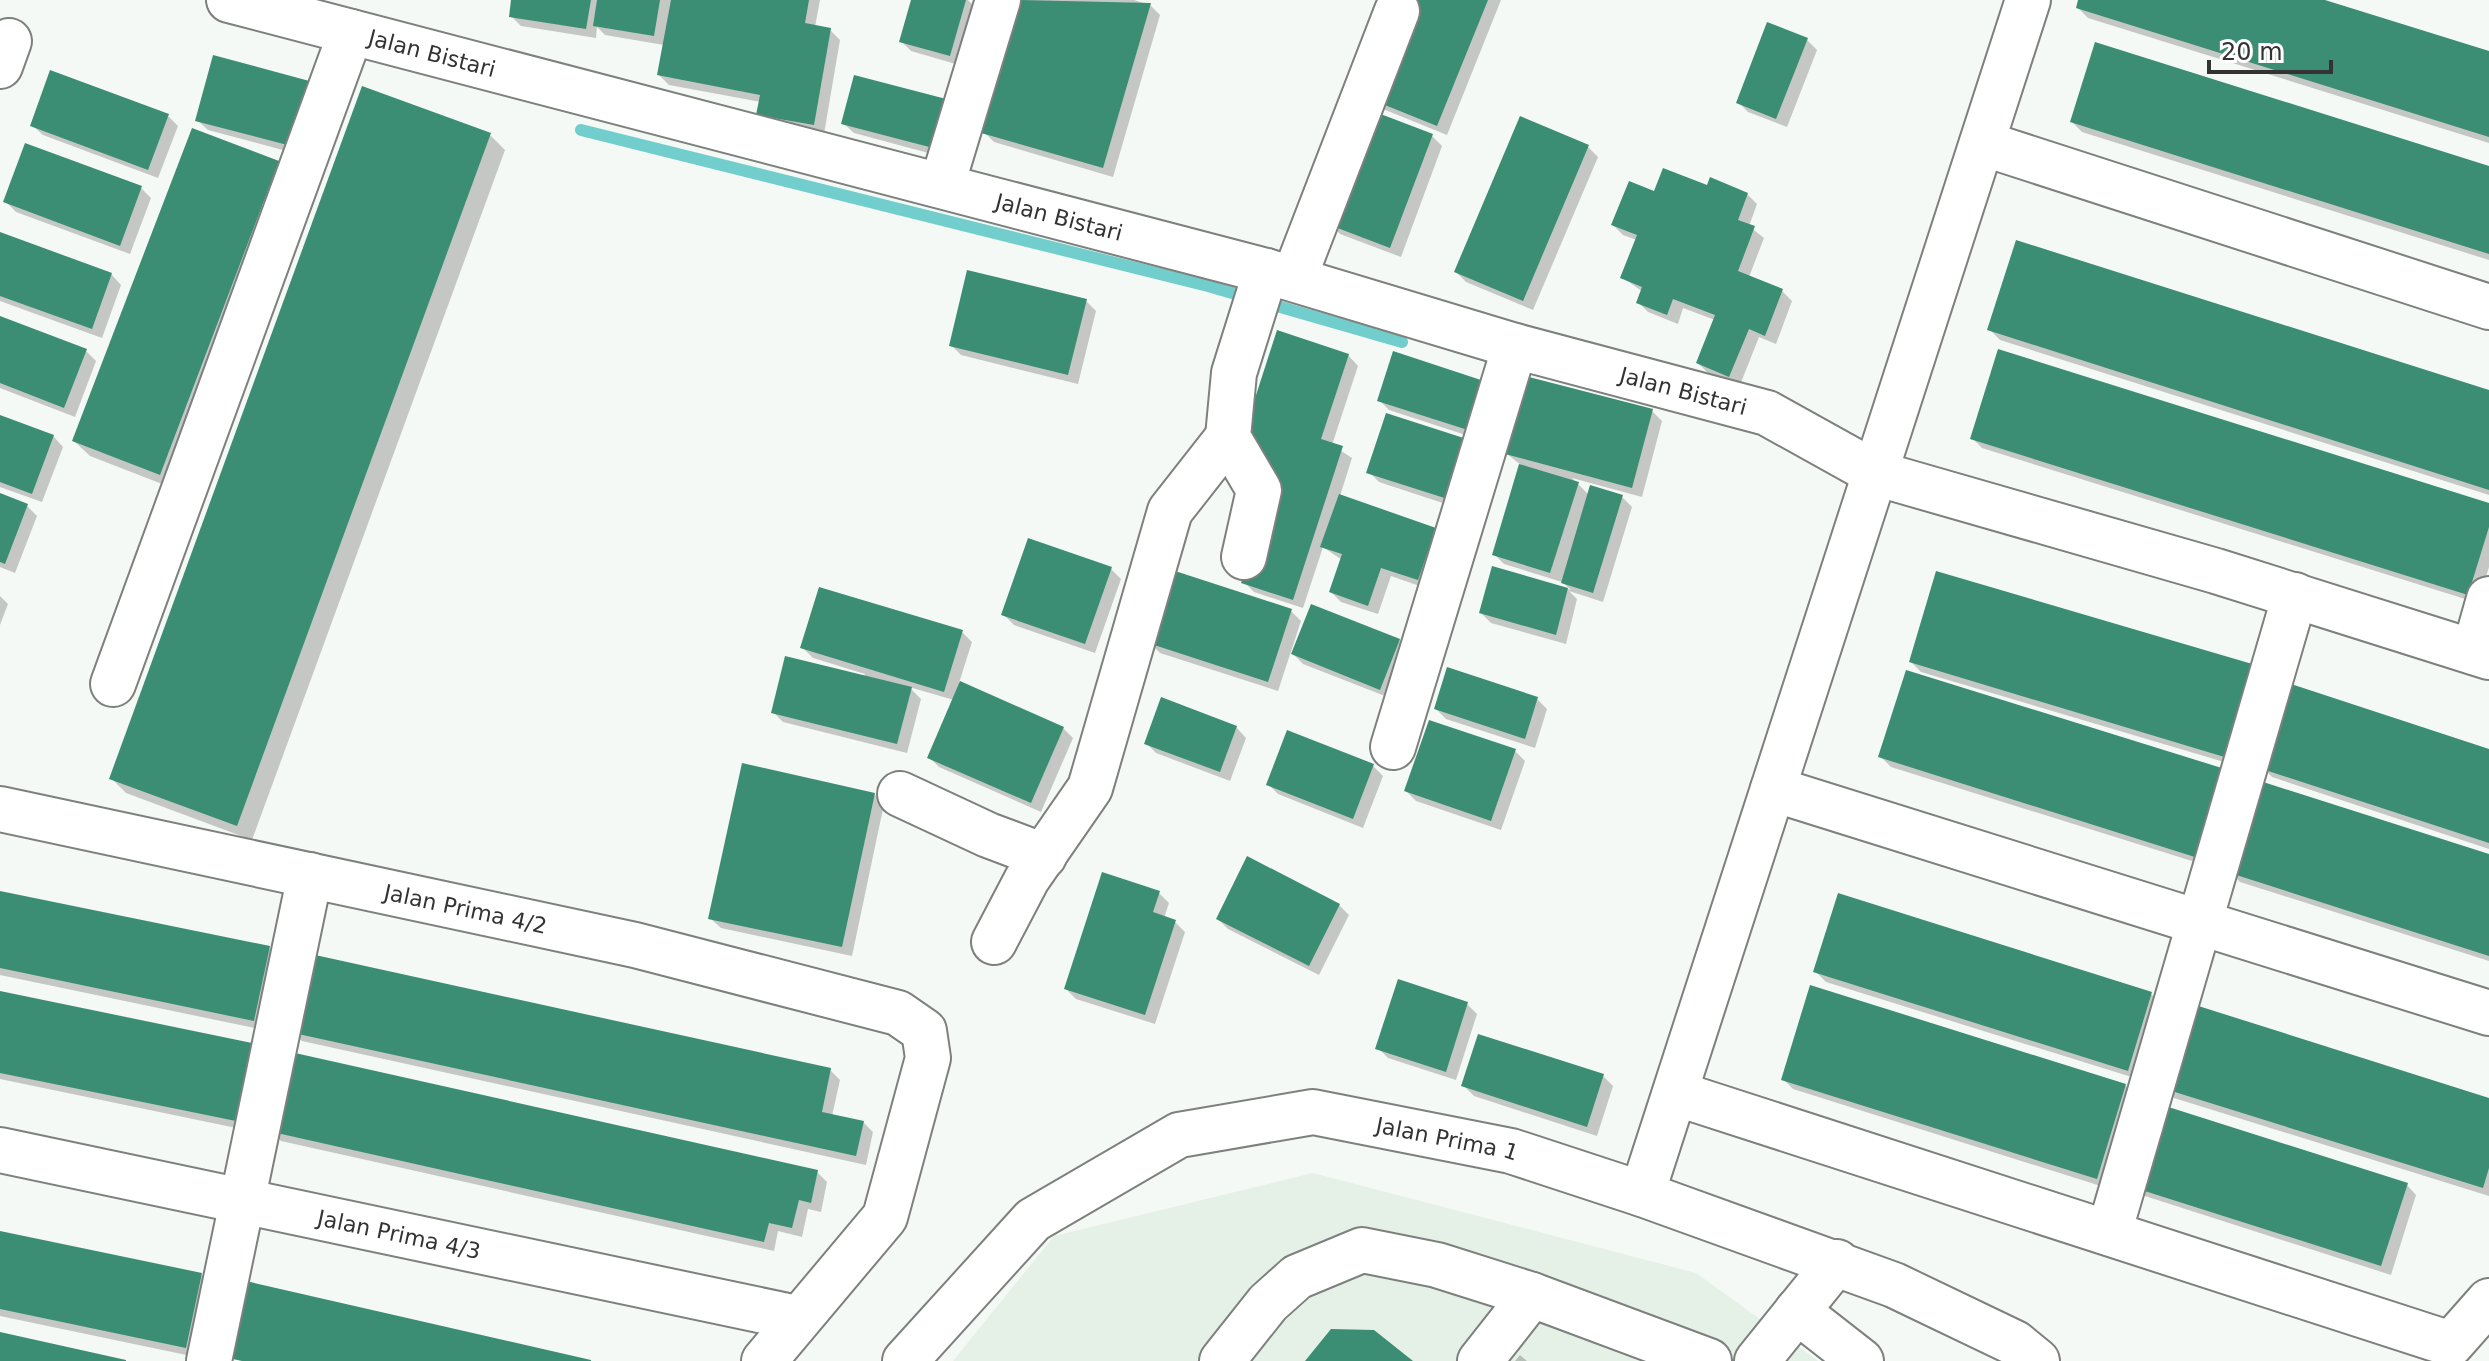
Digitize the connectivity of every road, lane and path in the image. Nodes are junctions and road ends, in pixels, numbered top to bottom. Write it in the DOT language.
graph roads {
  1 [pos="229,0"];
  2 [pos="998,0"];
  3 [pos="2028,0"];
  4 [pos="1397,11"];
  5 [pos="351,32"];
  6 [pos="1982,143"];
  7 [pos="942,185"];
  8 [pos="1269,289"];
  9 [pos="2489,307"];
  10 [pos="1515,346"];
  11 [pos="1228,437"];
  12 [pos="1875,473"];
  13 [pos="1244,557"];
  14 [pos="2295,595"];
  15 [pos="2489,599"];
  16 [pos="2481,655"];
  17 [pos="113,684"];
  18 [pos="1393,747"];
  19 [pos="1773,789"];
  20 [pos="900,794"];
  21 [pos="0,809"];
  22 [pos="1044,856"];
  23 [pos="310,875"];
  24 [pos="2200,922"];
  25 [pos="994,942"];
  26 [pos="2489,1013"];
  27 [pos="1675,1093"];
  28 [pos="0,1150"];
  29 [pos="1642,1194"];
  30 [pos="242,1201"];
  31 [pos="2109,1233"];
  32 [pos="1837,1262"];
  33 [pos="1532,1295"];
  34 [pos="2489,1301"];
  35 [pos="1797,1311"];
  36 [pos="797,1318"];
  37 [pos="209,1361"];
  38 [pos="764,1361"];
  39 [pos="905,1361"];
  40 [pos="1222,1361"];
  41 [pos="1480,1361"];
  42 [pos="1709,1361"];
  43 [pos="1757,1361"];
  44 [pos="1861,1361"];
  45 [pos="2037,1361"];
  1 -- 5 [label="street, Jalan Bistari"];
  2 -- 7 [label="street"];
  3 -- 6 [label="street"];
  4 -- 8 [label="street"];
  5 -- 7 [label="street, Jalan Bistari"];
  5 -- 17 [label="street"];
  6 -- 9 [label="street"];
  6 -- 12 [label="street"];
  7 -- 8 [label="street, Jalan Bistari"];
  8 -- 10 [label="street, Jalan Bistari"];
  8 -- 11 [label="street"];
  10 -- 12 [label="street, Jalan Bistari"];
  10 -- 18 [label="street"];
  11 -- 13 [label="street"];
  11 -- 22 [label="street"];
  12 -- 14 [label="street, Jalan Bistari"];
  12 -- 19 [label="street"];
  14 -- 16 [label="street, Jalan Bistari"];
  14 -- 24 [label="street"];
  15 -- 16 [label="street"];
  19 -- 24 [label="street"];
  19 -- 27 [label="street"];
  20 -- 22 [label="street"];
  21 -- 23 [label="street, Jalan Prima 4/2"];
  22 -- 25 [label="street"];
  23 -- 30 [label="street"];
  23 -- 36 [label="street, Jalan Prima 4/2"];
  24 -- 26 [label="street"];
  24 -- 31 [label="street"];
  27 -- 29 [label="street"];
  27 -- 31 [label="street"];
  28 -- 30 [label="street, Jalan Prima 4/3"];
  29 -- 32 [label="street, Jalan Prima 1"];
  29 -- 39 [label="street, Jalan Prima 1"];
  30 -- 36 [label="street, Jalan Prima 4/3"];
  30 -- 37 [label="street"];
  31 -- 34 [label="street"];
  32 -- 35 [label="street"];
  32 -- 45 [label="street, Jalan Prima 1"];
  33 -- 40 [label="street"];
  33 -- 41 [label="street"];
  33 -- 42 [label="street"];
  35 -- 43 [label="street"];
  35 -- 44 [label="street"];
  36 -- 38 [label="street"];
}
